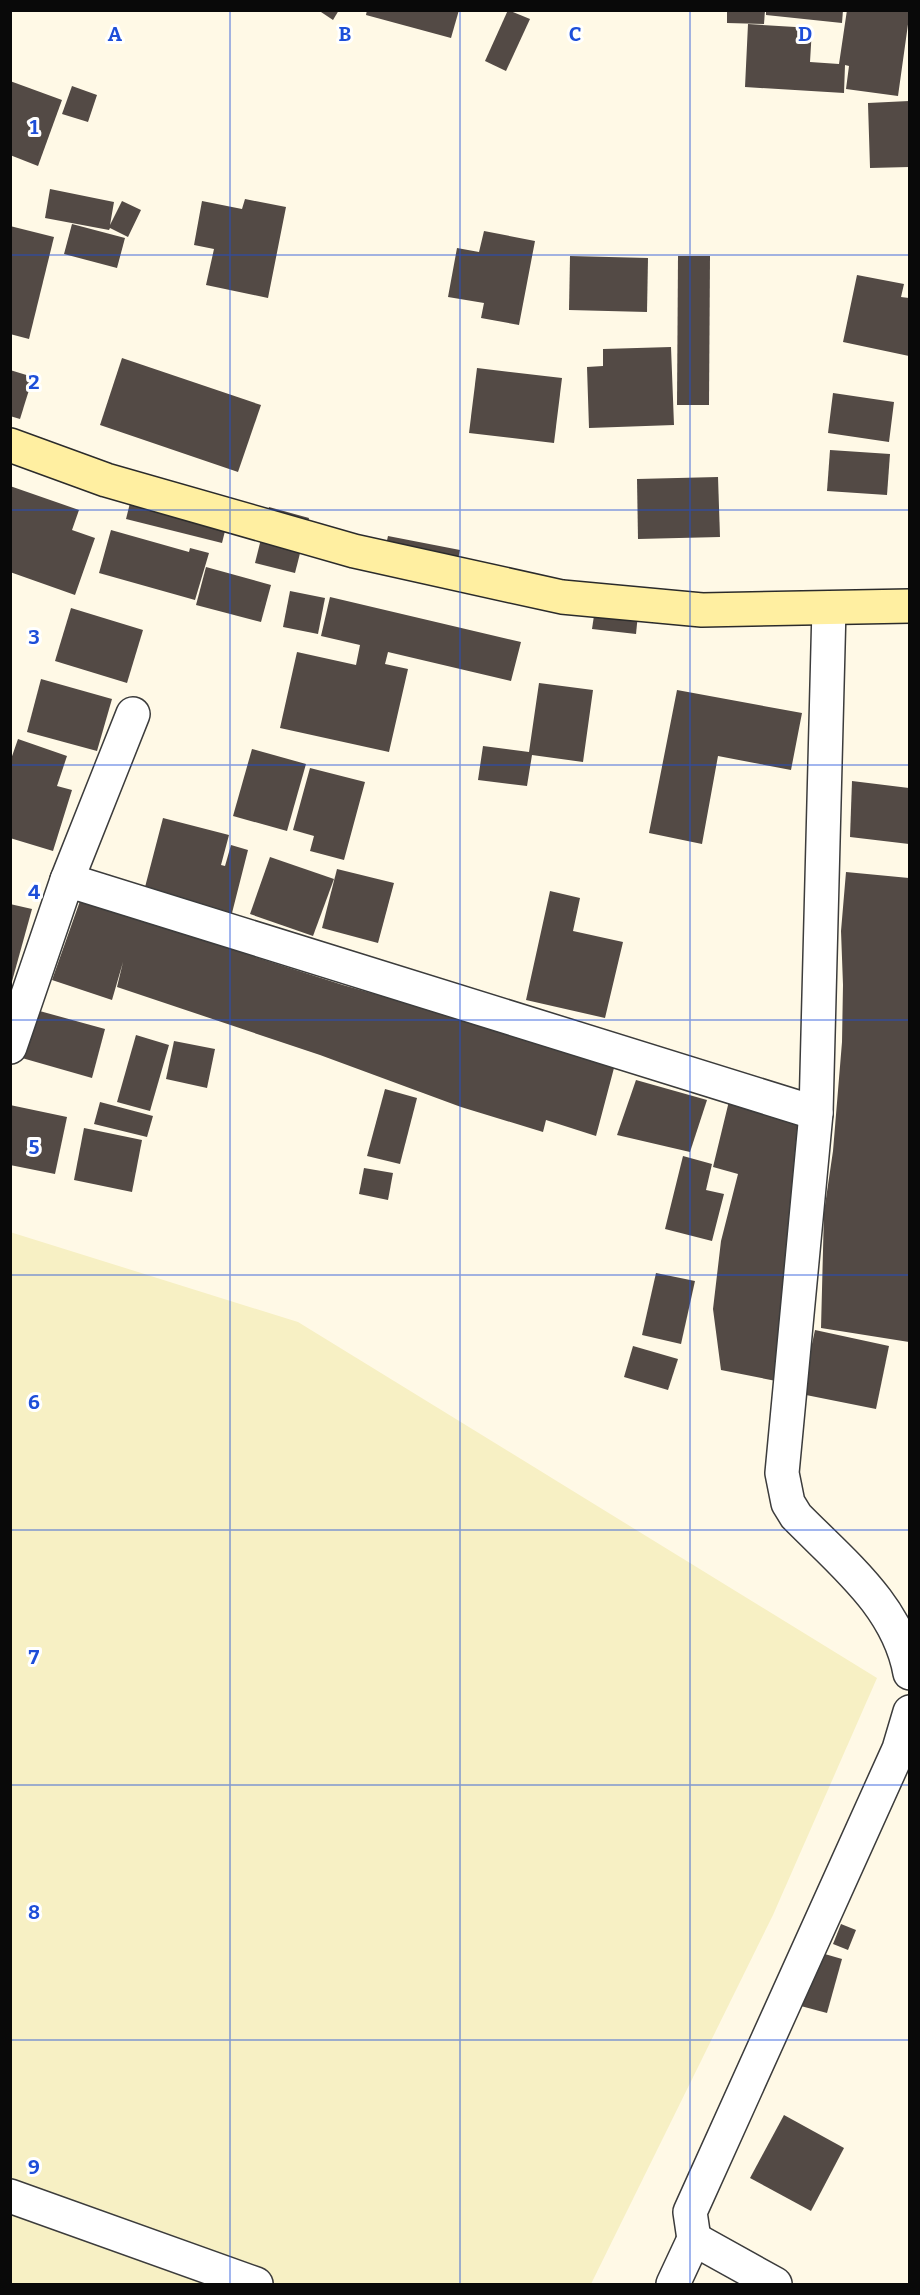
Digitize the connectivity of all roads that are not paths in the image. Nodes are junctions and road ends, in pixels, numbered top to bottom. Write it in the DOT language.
graph roads {
  1 [pos="10,445"];
  2 [pos="909,606"];
  3 [pos="829,608"];
  4 [pos="133,714"];
  5 [pos="67,880"];
  6 [pos="10,1047"];
  7 [pos="816,1113"];
  8 [pos="909,1673"];
  9 [pos="909,1712"];
  10 [pos="10,2196"];
  11 [pos="694,2239"];
  12 [pos="256,2284"];
  13 [pos="673,2284"];
  14 [pos="775,2284"];
  1 -- 3 [label="street"];
  2 -- 3 [label="street"];
  3 -- 7 [label="street"];
  4 -- 5 [label="street"];
  5 -- 6 [label="street"];
  5 -- 7 [label="street"];
  7 -- 8 [label="street"];
  9 -- 11 [label="street"];
  10 -- 12 [label="street"];
  11 -- 13 [label="street"];
  11 -- 14 [label="street"];
}
